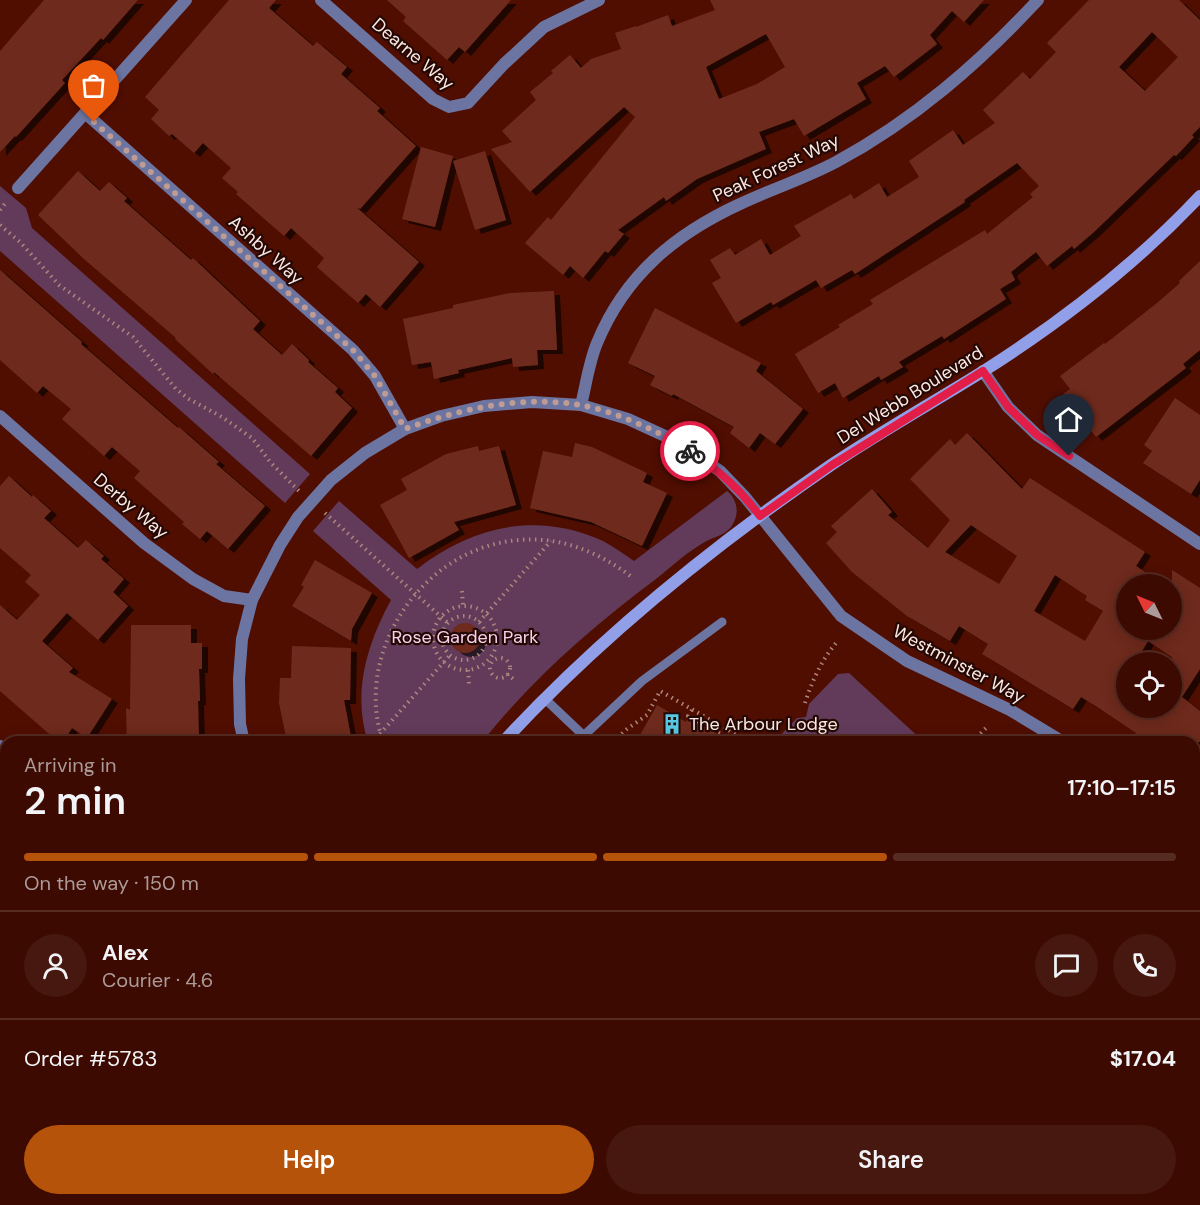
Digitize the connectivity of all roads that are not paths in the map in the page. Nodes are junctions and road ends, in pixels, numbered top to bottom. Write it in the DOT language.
graph roads {
  1 [pos="186,0"];
  2 [pos="321,0"];
  3 [pos="599,0"];
  4 [pos="1038,0"];
  5 [pos="85,113"];
  6 [pos="18,188"];
  7 [pos="1198,202"];
  8 [pos="983,371"];
  9 [pos="581,405"];
  10 [pos="0,416"];
  11 [pos="405,429"];
  12 [pos="760,516"];
  13 [pos="1200,544"];
  14 [pos="252,600"];
  15 [pos="722,622"];
  16 [pos="544,698"];
  17 [pos="584,735"];
  18 [pos="243,736"];
  19 [pos="509,736"];
  20 [pos="1053,736"];
  1 -- 5 [label="street"];
  2 -- 3 [label="street, Dearne Way"];
  4 -- 9 [label="street, Peak Forest Way"];
  5 -- 6 [label="street"];
  5 -- 11 [label="street, Ashby Way"];
  7 -- 8 [label="street, Del Webb Boulevard"];
  8 -- 12 [label="street, Del Webb Boulevard"];
  8 -- 13 [label="street"];
  9 -- 11 [label="street, Westminster Way"];
  9 -- 12 [label="street, Westminster Way"];
  10 -- 14 [label="street, Derby Way"];
  11 -- 14 [label="street, Westminster Way"];
  12 -- 16 [label="street, Del Webb Boulevard"];
  12 -- 20 [label="street, Westminster Way"];
  14 -- 18 [label="street, Westminster Way"];
  15 -- 17 [label="lane"];
  16 -- 17 [label="lane"];
  16 -- 19 [label="street, Del Webb Boulevard"];
}
